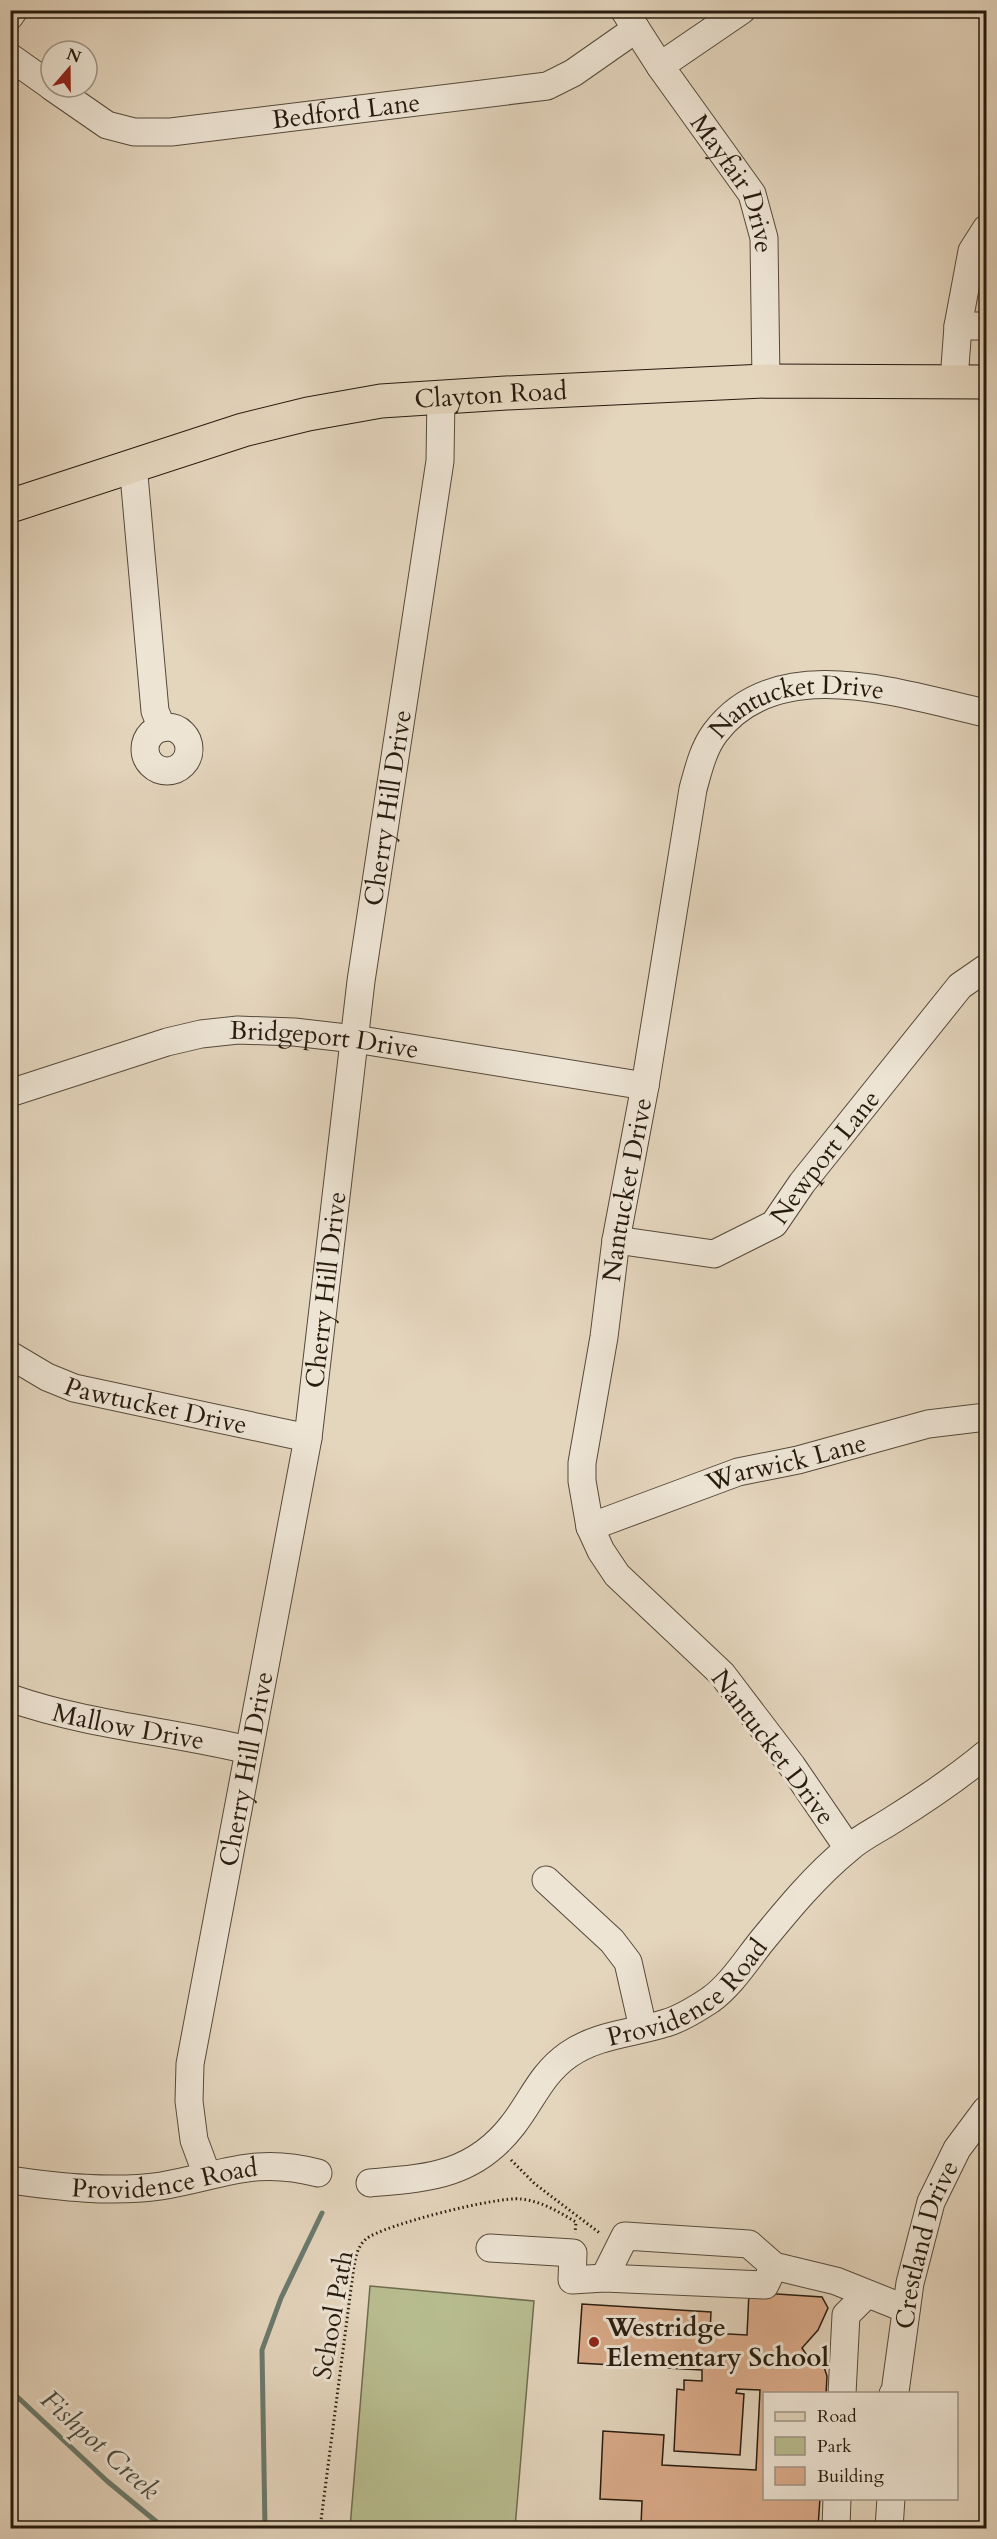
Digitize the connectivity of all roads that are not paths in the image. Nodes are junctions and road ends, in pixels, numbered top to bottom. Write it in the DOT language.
graph roads {
  1 [pos="14,10"];
  2 [pos="742,10"];
  3 [pos="10,16"];
  4 [pos="630,20"];
  5 [pos="10,57"];
  6 [pos="660,66"];
  7 [pos="39,78"];
  8 [pos="69,99"];
  9 [pos="987,229"];
  10 [pos="958,326"];
  11 [pos="987,326"];
  12 [pos="954,380"];
  13 [pos="766,381"];
  14 [pos="987,382"];
  15 [pos="441,396"];
  16 [pos="133,464"];
  17 [pos="10,506"];
  18 [pos="987,712"];
  19 [pos="162,728"];
  20 [pos="987,968"];
  21 [pos="355,1039"];
  22 [pos="645,1086"];
  23 [pos="10,1093"];
  24 [pos="616,1240"];
  25 [pos="10,1355"];
  26 [pos="987,1417"];
  27 [pos="308,1438"];
  28 [pos="590,1527"];
  29 [pos="11,1700"];
  30 [pos="248,1750"];
  31 [pos="987,1754"];
  32 [pos="848,1848"];
  33 [pos="546,1880"];
  34 [pos="643,2028"];
  35 [pos="987,2110"];
  36 [pos="318,2173"];
  37 [pos="207,2175"];
  38 [pos="10,2180"];
  39 [pos="370,2183"];
  40 [pos="490,2248"];
  41 [pos="774,2266"];
  42 [pos="604,2278"];
  43 [pos="867,2294"];
  44 [pos="906,2309"];
  45 [pos="842,2392"];
  46 [pos="895,2392"];
  47 [pos="837,2500"];
  48 [pos="890,2500"];
  49 [pos="836,2529"];
  50 [pos="890,2529"];
  1 -- 3 [label="street"];
  2 -- 6 [label="street"];
  4 -- 6 [label="street, Mayfair Drive"];
  4 -- 8 [label="street, Bedford Lane"];
  5 -- 7 [label="street, Bedford Lane"];
  6 -- 13 [label="street, Mayfair Drive"];
  9 -- 10 [label="street"];
  10 -- 11 [label="street"];
  10 -- 12 [label="street"];
  12 -- 13 [label="main road, Clayton Road"];
  12 -- 14 [label="main road, Clayton Road"];
  13 -- 15 [label="main road, Clayton Road"];
  15 -- 16 [label="main road, Clayton Road"];
  15 -- 21 [label="street, Cherry Hill Drive"];
  16 -- 17 [label="main road, Clayton Road"];
  16 -- 19 [label="street"];
  18 -- 22 [label="street, Nantucket Drive"];
  20 -- 24 [label="street, Newport Lane"];
  21 -- 22 [label="street, Bridgeport Drive"];
  21 -- 23 [label="street, Bridgeport Drive"];
  21 -- 27 [label="street, Cherry Hill Drive"];
  22 -- 24 [label="street, Nantucket Drive"];
  24 -- 28 [label="street, Nantucket Drive"];
  25 -- 27 [label="street, Pawtucket Drive"];
  26 -- 28 [label="street, Warwick Lane"];
  27 -- 30 [label="street, Cherry Hill Drive"];
  28 -- 32 [label="street, Nantucket Drive"];
  29 -- 30 [label="street, Mallow Drive"];
  30 -- 37 [label="street, Cherry Hill Drive"];
  31 -- 32 [label="street, Providence Road"];
  32 -- 34 [label="street, Providence Road"];
  33 -- 34 [label="street"];
  34 -- 39 [label="street, Providence Road"];
  35 -- 44 [label="street, Crestland Drive"];
  36 -- 37 [label="street, Providence Road"];
  37 -- 38 [label="street, Providence Road"];
  40 -- 42 [label="street"];
  41 -- 42 [label="street"];
  41 -- 42 [label="street"];
  41 -- 43 [label="street"];
  43 -- 44 [label="street"];
  43 -- 45 [label="street"];
  44 -- 46 [label="street, Crestland Drive"];
  47 -- 49 [label="street"];
  48 -- 50 [label="street"];
}
